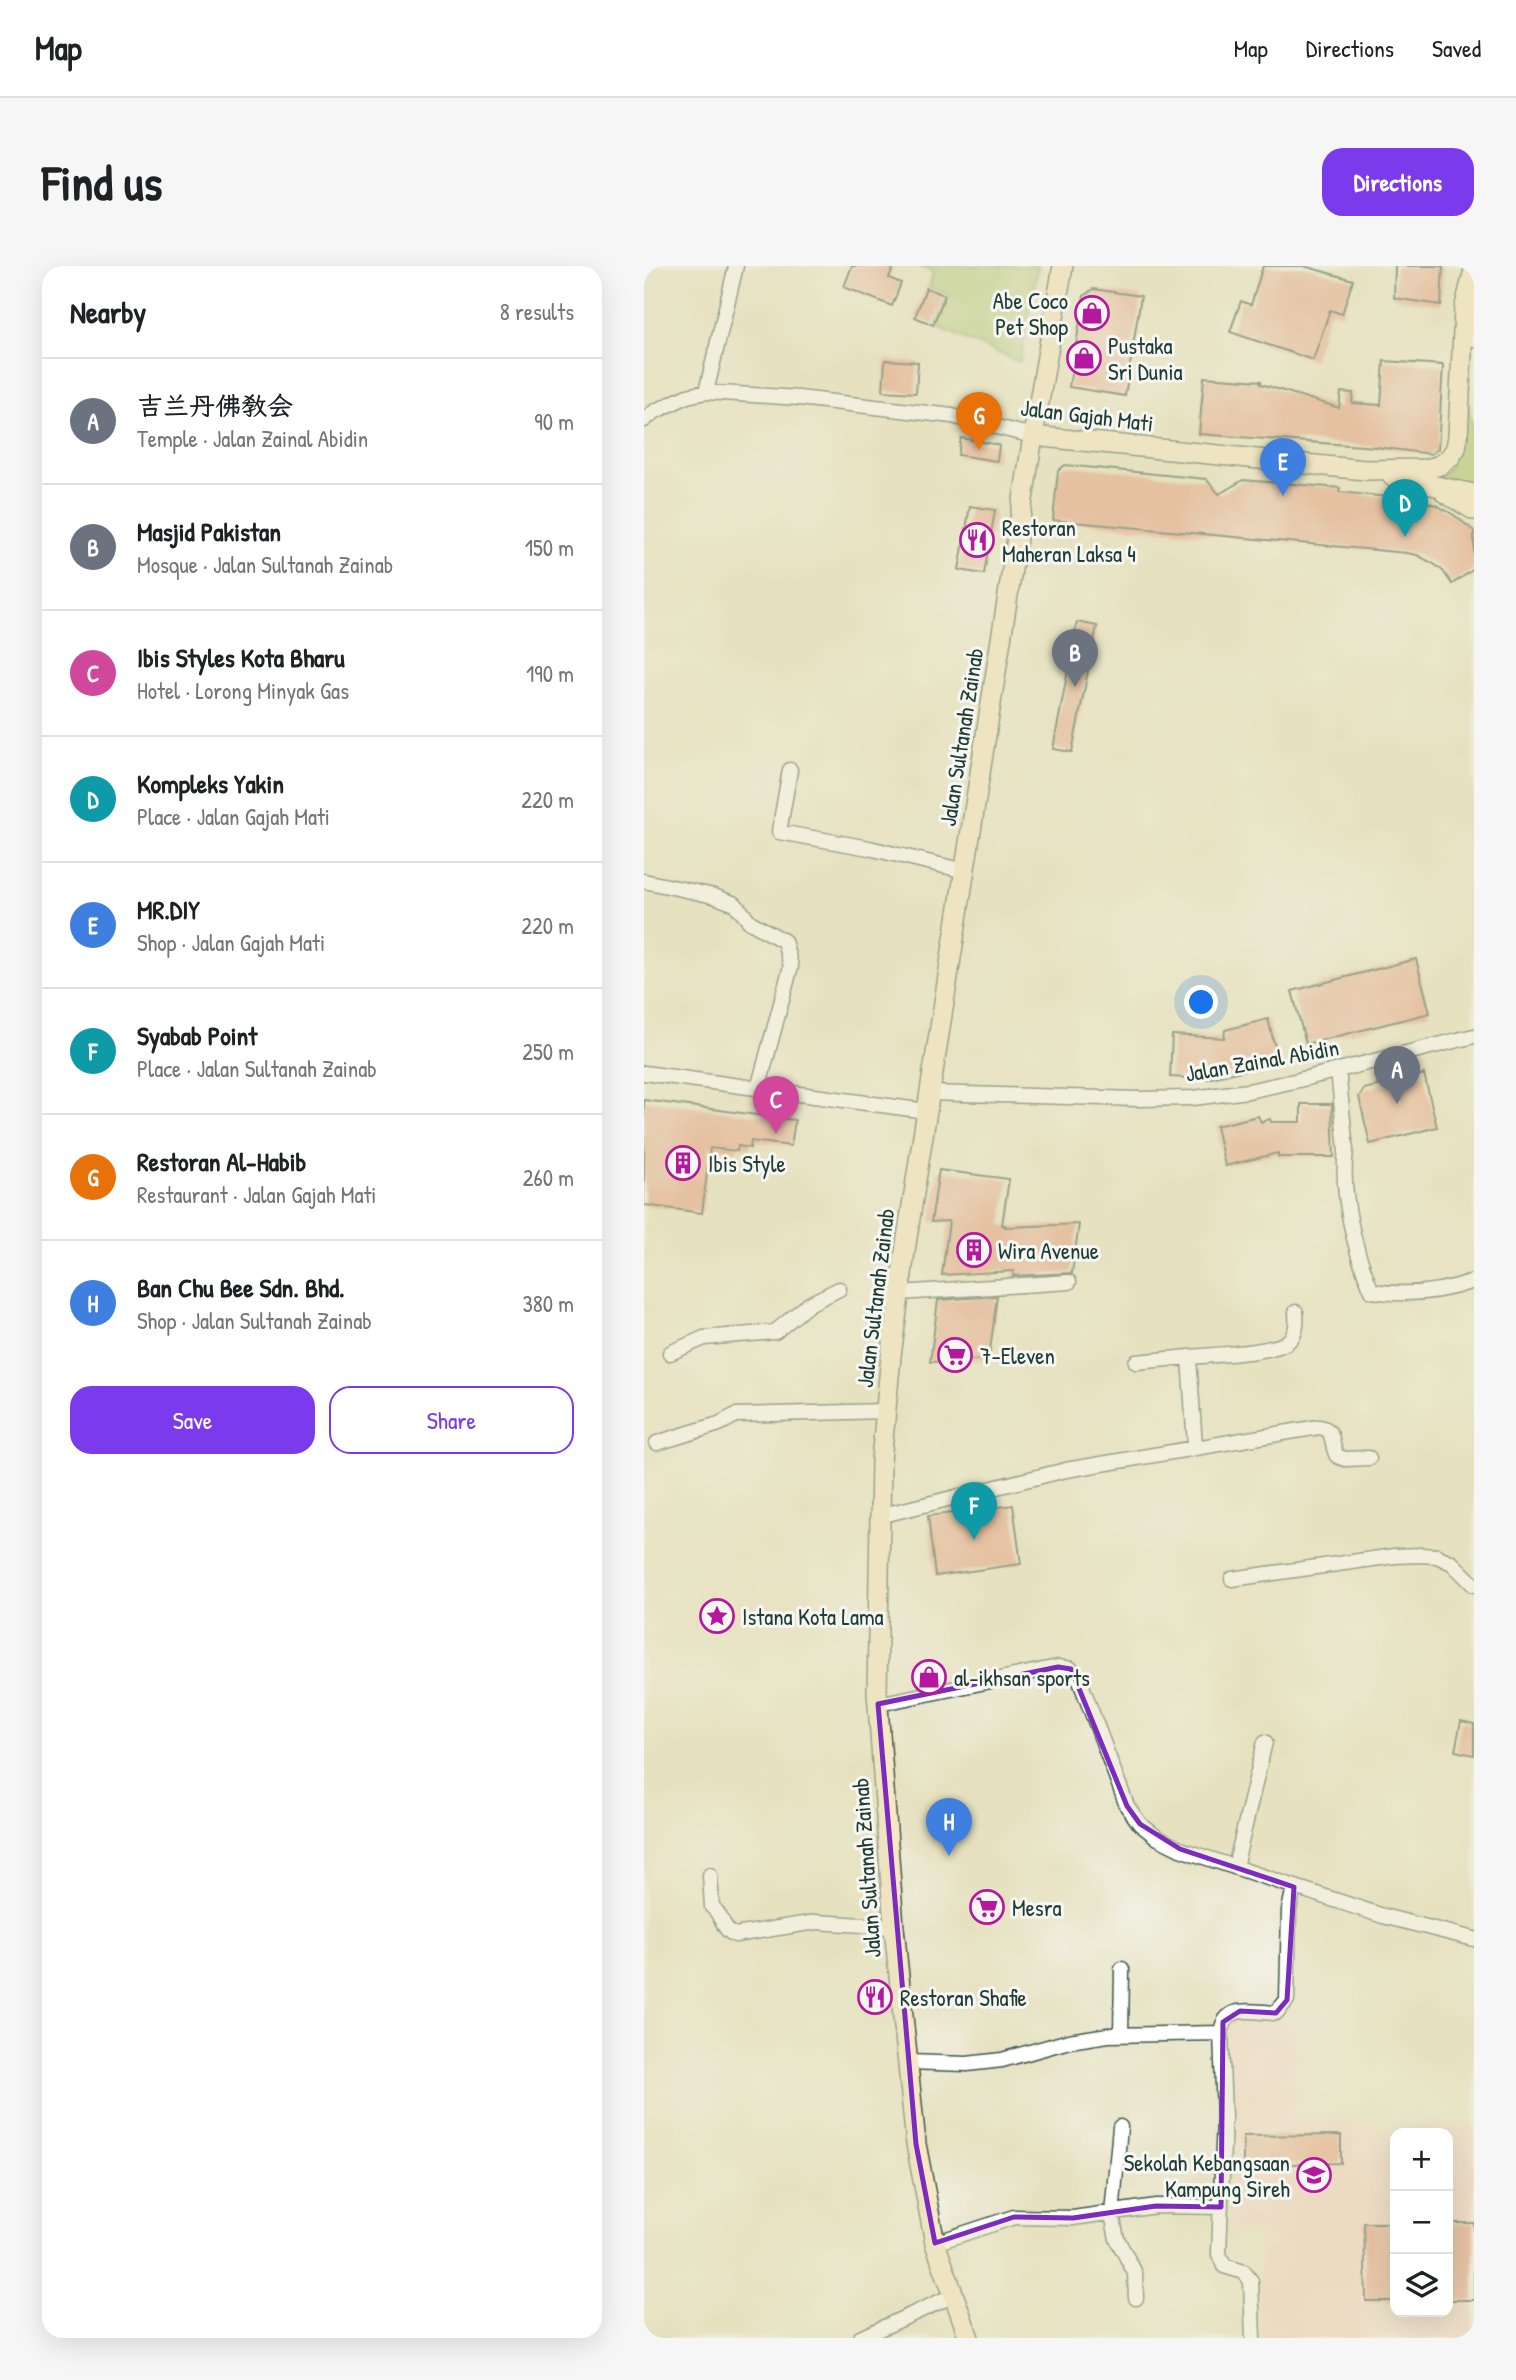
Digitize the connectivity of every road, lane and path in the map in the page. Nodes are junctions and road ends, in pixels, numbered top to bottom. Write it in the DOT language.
graph roads {
  1 [pos="736,266"];
  2 [pos="1063,266"];
  3 [pos="1474,270"];
  4 [pos="1474,309"];
  5 [pos="1474,337"];
  6 [pos="706,391"];
  7 [pos="644,420"];
  8 [pos="1034,436"];
  9 [pos="1365,470"];
  10 [pos="1425,485"];
  11 [pos="1474,494"];
  12 [pos="1474,510"];
  13 [pos="790,770"];
  14 [pos="965,871"];
  15 [pos="644,881"];
  16 [pos="1474,1037"];
  17 [pos="1338,1070"];
  18 [pos="644,1073"];
  19 [pos="758,1088"];
  20 [pos="928,1102"];
  21 [pos="1474,1281"];
  22 [pos="1069,1282"];
  23 [pos="839,1289"];
  24 [pos="899,1293"];
  25 [pos="1296,1312"];
  26 [pos="670,1353"];
  27 [pos="1189,1357"];
  28 [pos="1136,1362"];
  29 [pos="886,1411"];
  30 [pos="657,1443"];
  31 [pos="1195,1446"];
  32 [pos="1369,1458"];
  33 [pos="879,1516"];
  34 [pos="1232,1579"];
  35 [pos="1474,1585"];
  36 [pos="878,1704"];
  37 [pos="1265,1742"];
  38 [pos="1235,1867"];
  39 [pos="710,1875"];
  40 [pos="1294,1887"];
  41 [pos="894,1927"];
  42 [pos="1474,1939"];
  43 [pos="1122,1969"];
  44 [pos="1221,2033"];
  45 [pos="1121,2035"];
  46 [pos="908,2062"];
  47 [pos="1120,2127"];
  48 [pos="1221,2207"];
  49 [pos="1112,2214"];
  50 [pos="936,2243"];
  51 [pos="953,2297"];
  52 [pos="1136,2298"];
  53 [pos="860,2338"];
  54 [pos="969,2338"];
  55 [pos="1253,2338"];
  1 -- 6 [label="street"];
  2 -- 8 [label="main road, Jalan Sultanah Zainab"];
  3 -- 9 [label="main road, Jalan Gajah Mati"];
  4 -- 5 [label="street"];
  6 -- 7 [label="street, Jalan Gajah Mati"];
  6 -- 8 [label="street, Jalan Gajah Mati"];
  8 -- 9 [label="main road, Jalan Gajah Mati"];
  8 -- 14 [label="main road, Jalan Sultanah Zainab"];
  9 -- 10 [label="main road, Jalan Gajah Mati"];
  10 -- 11 [label="main road, Jalan Gajah Mati"];
  10 -- 12 [label="main road"];
  13 -- 14 [label="street"];
  14 -- 20 [label="main road, Jalan Sultanah Zainab"];
  15 -- 19 [label="street"];
  16 -- 17 [label="street, Jalan Zainal Abidin"];
  17 -- 20 [label="street, Jalan Zainal Abidin"];
  17 -- 21 [label="street"];
  18 -- 19 [label="street, Jalan Zainal Abidin"];
  19 -- 20 [label="street, Jalan Zainal Abidin"];
  20 -- 24 [label="main road, Jalan Sultanah Zainab"];
  22 -- 24 [label="street"];
  23 -- 26 [label="street"];
  24 -- 29 [label="main road, Jalan Sultanah Zainab"];
  25 -- 27 [label="street"];
  27 -- 28 [label="street"];
  27 -- 31 [label="street"];
  29 -- 30 [label="street"];
  29 -- 33 [label="main road, Jalan Sultanah Zainab"];
  31 -- 32 [label="street"];
  31 -- 33 [label="street"];
  33 -- 36 [label="main road, Jalan Sultanah Zainab"];
  34 -- 35 [label="street"];
  36 -- 38 [label="street"];
  36 -- 41 [label="main road, Jalan Sultanah Zainab"];
  37 -- 38 [label="street"];
  38 -- 40 [label="street"];
  39 -- 41 [label="street"];
  40 -- 42 [label="street"];
  40 -- 44 [label="street"];
  41 -- 46 [label="main road, Jalan Sultanah Zainab"];
  43 -- 45 [label="street"];
  44 -- 45 [label="street"];
  44 -- 48 [label="street"];
  45 -- 46 [label="street"];
  46 -- 50 [label="main road, Jalan Sultanah Zainab"];
  47 -- 49 [label="street"];
  48 -- 49 [label="street"];
  48 -- 55 [label="street"];
  49 -- 50 [label="street"];
  49 -- 52 [label="street"];
  50 -- 51 [label="main road, Jalan Sultanah Zainab"];
  51 -- 53 [label="street"];
  51 -- 54 [label="main road, Jalan Sultanah Zainab"];
}
